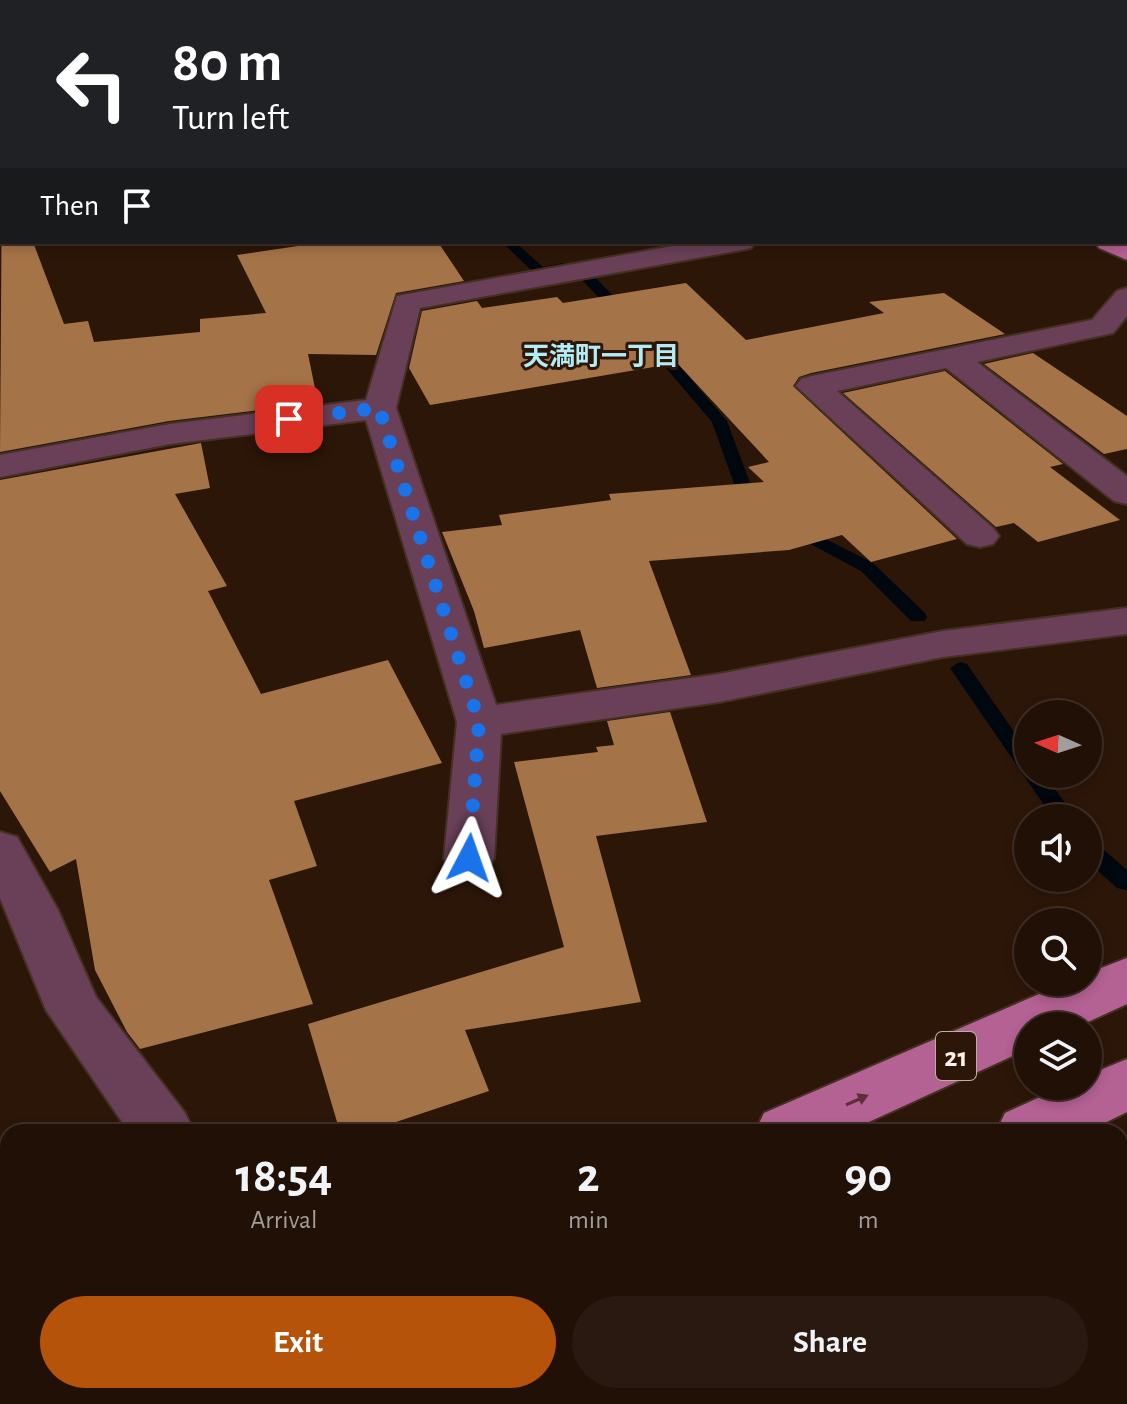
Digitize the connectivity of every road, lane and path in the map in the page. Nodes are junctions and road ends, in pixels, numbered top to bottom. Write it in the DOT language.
graph roads {
  1 [pos="730,244"];
  2 [pos="1127,297"];
  3 [pos="952,358"];
  4 [pos="379,408"];
  5 [pos="0,466"];
  6 [pos="1127,493"];
  7 [pos="980,536"];
  8 [pos="1127,621"];
  9 [pos="479,722"];
  10 [pos="0,850"];
  11 [pos="469,858"];
  12 [pos="1127,980"];
  13 [pos="1127,1084"];
  14 [pos="158,1124"];
  15 [pos="803,1124"];
  16 [pos="1043,1124"];
  1 -- 4 [label="street"];
  2 -- 3 [label="street"];
  3 -- 6 [label="street"];
  3 -- 7 [label="street"];
  4 -- 5 [label="street"];
  4 -- 9 [label="street"];
  8 -- 9 [label="street"];
  9 -- 11 [label="street"];
  10 -- 14 [label="street"];
  15 -- 12 [label="main road, 21, one-way"];
  13 -- 16 [label="main road"];
}
